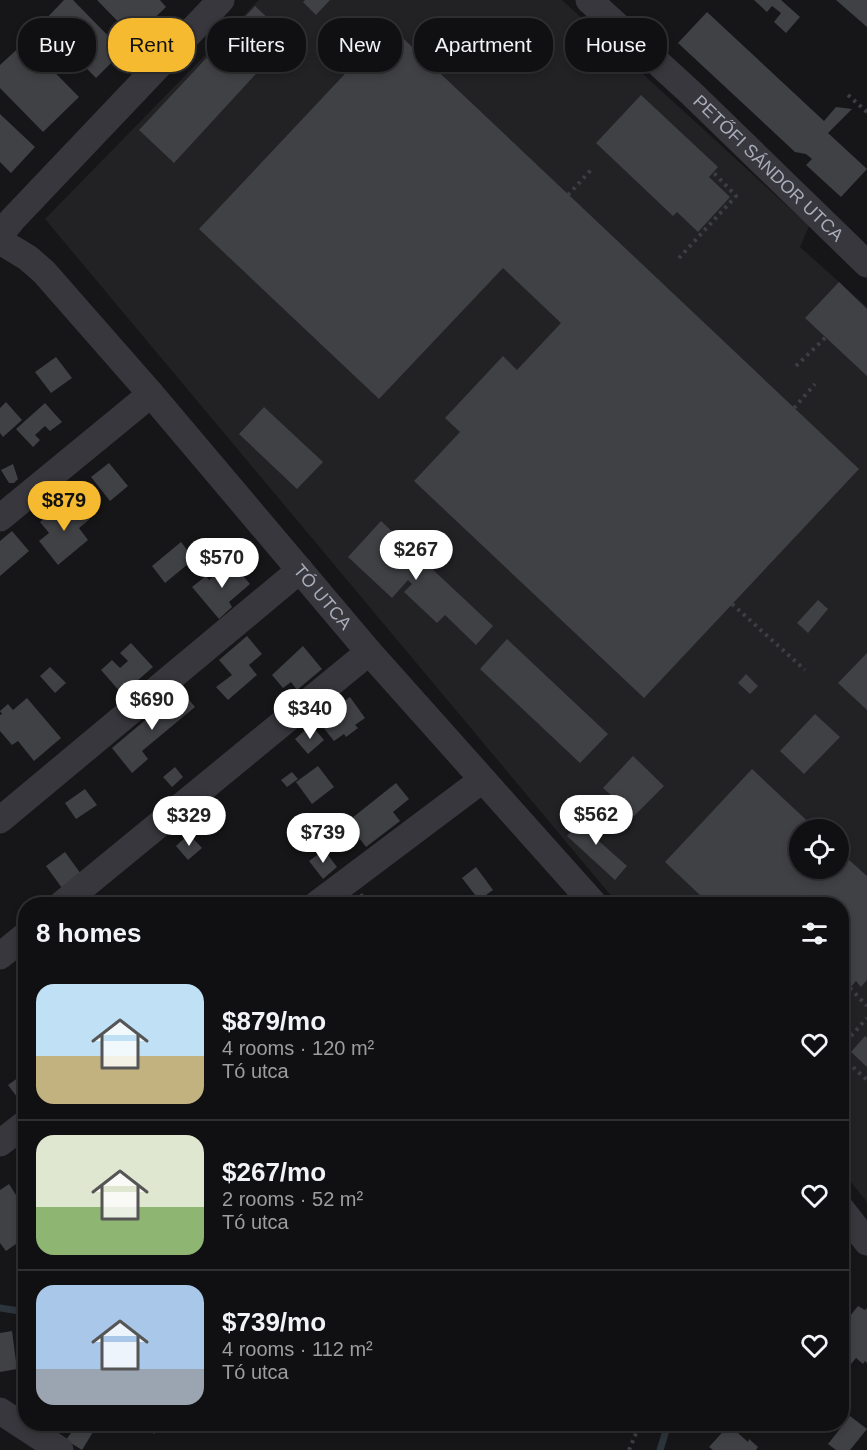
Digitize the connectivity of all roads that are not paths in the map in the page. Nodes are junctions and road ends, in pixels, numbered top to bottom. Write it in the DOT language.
graph roads {
  1 [pos="221,0"];
  2 [pos="589,0"];
  3 [pos="0,235"];
  4 [pos="0,241"];
  5 [pos="867,264"];
  6 [pos="151,394"];
  7 [pos="0,518"];
  8 [pos="300,570"];
  9 [pos="369,652"];
  10 [pos="482,780"];
  11 [pos="0,820"];
  12 [pos="71,897"];
  13 [pos="326,897"];
  14 [pos="588,897"];
  15 [pos="18,941"];
  16 [pos="0,956"];
  17 [pos="18,1129"];
  18 [pos="0,1143"];
  19 [pos="849,1219"];
  20 [pos="867,1242"];
  21 [pos="0,1412"];
  22 [pos="18,1423"];
  23 [pos="30,1431"];
  24 [pos="60,1450"];
  1 -- 3 [label="street"];
  2 -- 5 [label="street, PETŐFI SÁNDOR UTCA"];
  4 -- 6 [label="street, TÓ UTCA"];
  6 -- 7 [label="street"];
  6 -- 8 [label="street, TÓ UTCA"];
  8 -- 9 [label="street, TÓ UTCA"];
  8 -- 11 [label="street"];
  9 -- 10 [label="street, TÓ UTCA"];
  9 -- 12 [label="street"];
  10 -- 13 [label="street"];
  10 -- 14 [label="street, TÓ UTCA"];
  15 -- 16 [label="street"];
  17 -- 18 [label="street"];
  19 -- 20 [label="street"];
  21 -- 22 [label="street"];
  23 -- 24 [label="street"];
}
